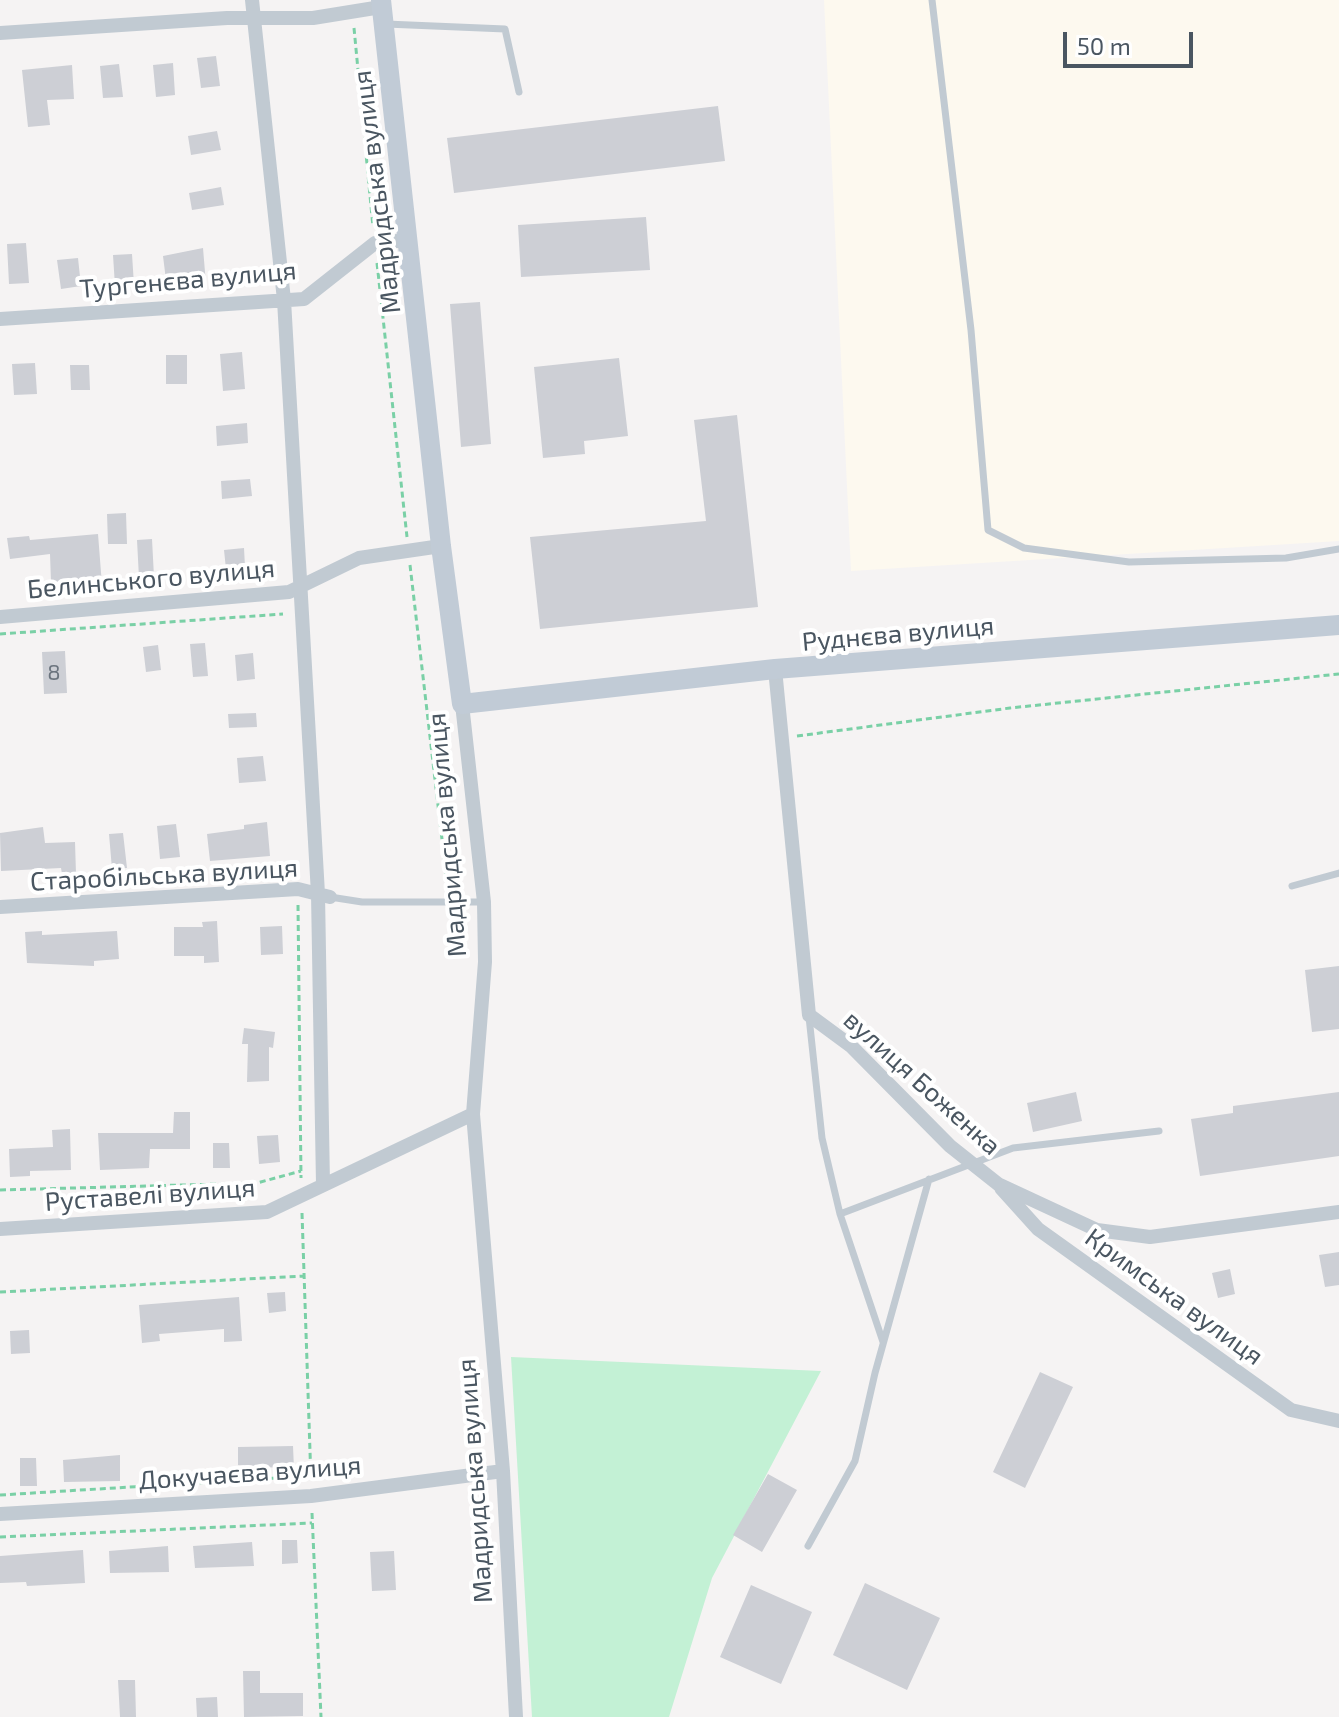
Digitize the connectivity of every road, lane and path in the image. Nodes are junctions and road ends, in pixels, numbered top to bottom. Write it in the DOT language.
graph roads {
  1 [pos="252,0"];
  2 [pos="932,0"];
  3 [pos="382,10"];
  4 [pos="352,12"];
  5 [pos="253,18"];
  6 [pos="0,33"];
  7 [pos="519,92"];
  8 [pos="409,240"];
  9 [pos="375,243"];
  10 [pos="284,300"];
  11 [pos="0,319"];
  12 [pos="441,546"];
  13 [pos="1339,549"];
  14 [pos="408,551"];
  15 [pos="299,587"];
  16 [pos="283,614"];
  17 [pos="0,617"];
  18 [pos="1339,625"];
  19 [pos="0,634"];
  20 [pos="775,669"];
  21 [pos="1339,674"];
  22 [pos="462,704"];
  23 [pos="781,738"];
  24 [pos="1339,873"];
  25 [pos="1292,886"];
  26 [pos="298,889"];
  27 [pos="324,896"];
  28 [pos="484,902"];
  29 [pos="449,903"];
  30 [pos="0,907"];
  31 [pos="809,1015"];
  32 [pos="473,1114"];
  33 [pos="1159,1131"];
  34 [pos="971,1163"];
  35 [pos="301,1171"];
  36 [pos="929,1179"];
  37 [pos="998,1184"];
  38 [pos="323,1185"];
  39 [pos="0,1190"];
  40 [pos="301,1196"];
  41 [pos="1339,1212"];
  42 [pos="840,1214"];
  43 [pos="0,1229"];
  44 [pos="304,1276"];
  45 [pos="0,1292"];
  46 [pos="883,1342"];
  47 [pos="1339,1421"];
  48 [pos="503,1471"];
  49 [pos="310,1476"];
  50 [pos="0,1495"];
  51 [pos="311,1496"];
  52 [pos="0,1514"];
  53 [pos="312,1523"];
  54 [pos="0,1537"];
  55 [pos="808,1546"];
  56 [pos="321,1717"];
  57 [pos="516,1717"];
  1 -- 5 [label="street"];
  2 -- 13 [label="lane"];
  3 -- 4 [label="street"];
  3 -- 7 [label="lane"];
  3 -- 8 [label="street, Мадридська вулиця"];
  4 -- 5 [label="street"];
  4 -- 9 [label="path"];
  5 -- 6 [label="street"];
  5 -- 10 [label="street"];
  8 -- 9 [label="street"];
  8 -- 12 [label="street, Мадридська вулиця"];
  9 -- 10 [label="street, Тургенєва вулиця"];
  9 -- 14 [label="path"];
  10 -- 11 [label="street, Тургенєва вулиця"];
  10 -- 15 [label="street"];
  12 -- 14 [label="street, Белинського вулиця"];
  12 -- 22 [label="street, Мадридська вулиця"];
  14 -- 15 [label="street, Белинського вулиця"];
  14 -- 29 [label="path"];
  15 -- 17 [label="street, Белинського вулиця"];
  15 -- 27 [label="street"];
  16 -- 19 [label="path"];
  18 -- 20 [label="street, Руднєва вулиця"];
  20 -- 22 [label="street, Руднєва вулиця"];
  20 -- 23 [label="street, вулиця Боженка"];
  21 -- 23 [label="path"];
  22 -- 28 [label="street, Мадридська вулиця"];
  23 -- 31 [label="street, вулиця Боженка"];
  24 -- 25 [label="lane"];
  26 -- 27 [label="street, Старобільська вулиця"];
  26 -- 30 [label="street, Старобільська вулиця"];
  26 -- 40 [label="path"];
  27 -- 29 [label="lane"];
  27 -- 38 [label="street"];
  28 -- 29 [label="lane"];
  28 -- 32 [label="street, Мадридська вулиця"];
  31 -- 34 [label="street, вулиця Боженка"];
  31 -- 42 [label="lane"];
  32 -- 38 [label="street, Руставелі вулиця"];
  32 -- 48 [label="street, Мадридська вулиця"];
  33 -- 34 [label="lane"];
  34 -- 36 [label="lane"];
  34 -- 37 [label="street, вулиця Боженка"];
  35 -- 39 [label="path"];
  36 -- 42 [label="lane"];
  36 -- 46 [label="lane"];
  37 -- 41 [label="street, вулиця Боженка"];
  37 -- 47 [label="street, Кримська вулиця"];
  38 -- 40 [label="street, Руставелі вулиця"];
  40 -- 43 [label="street, Руставелі вулиця"];
  40 -- 44 [label="path"];
  42 -- 46 [label="lane"];
  44 -- 45 [label="path"];
  44 -- 49 [label="path"];
  46 -- 55 [label="lane"];
  48 -- 51 [label="street, Докучаєва вулиця"];
  48 -- 57 [label="street, Мадридська вулиця"];
  49 -- 50 [label="path"];
  49 -- 51 [label="path"];
  51 -- 52 [label="street, Докучаєва вулиця"];
  51 -- 53 [label="path"];
  53 -- 54 [label="path"];
  53 -- 56 [label="path"];
}
